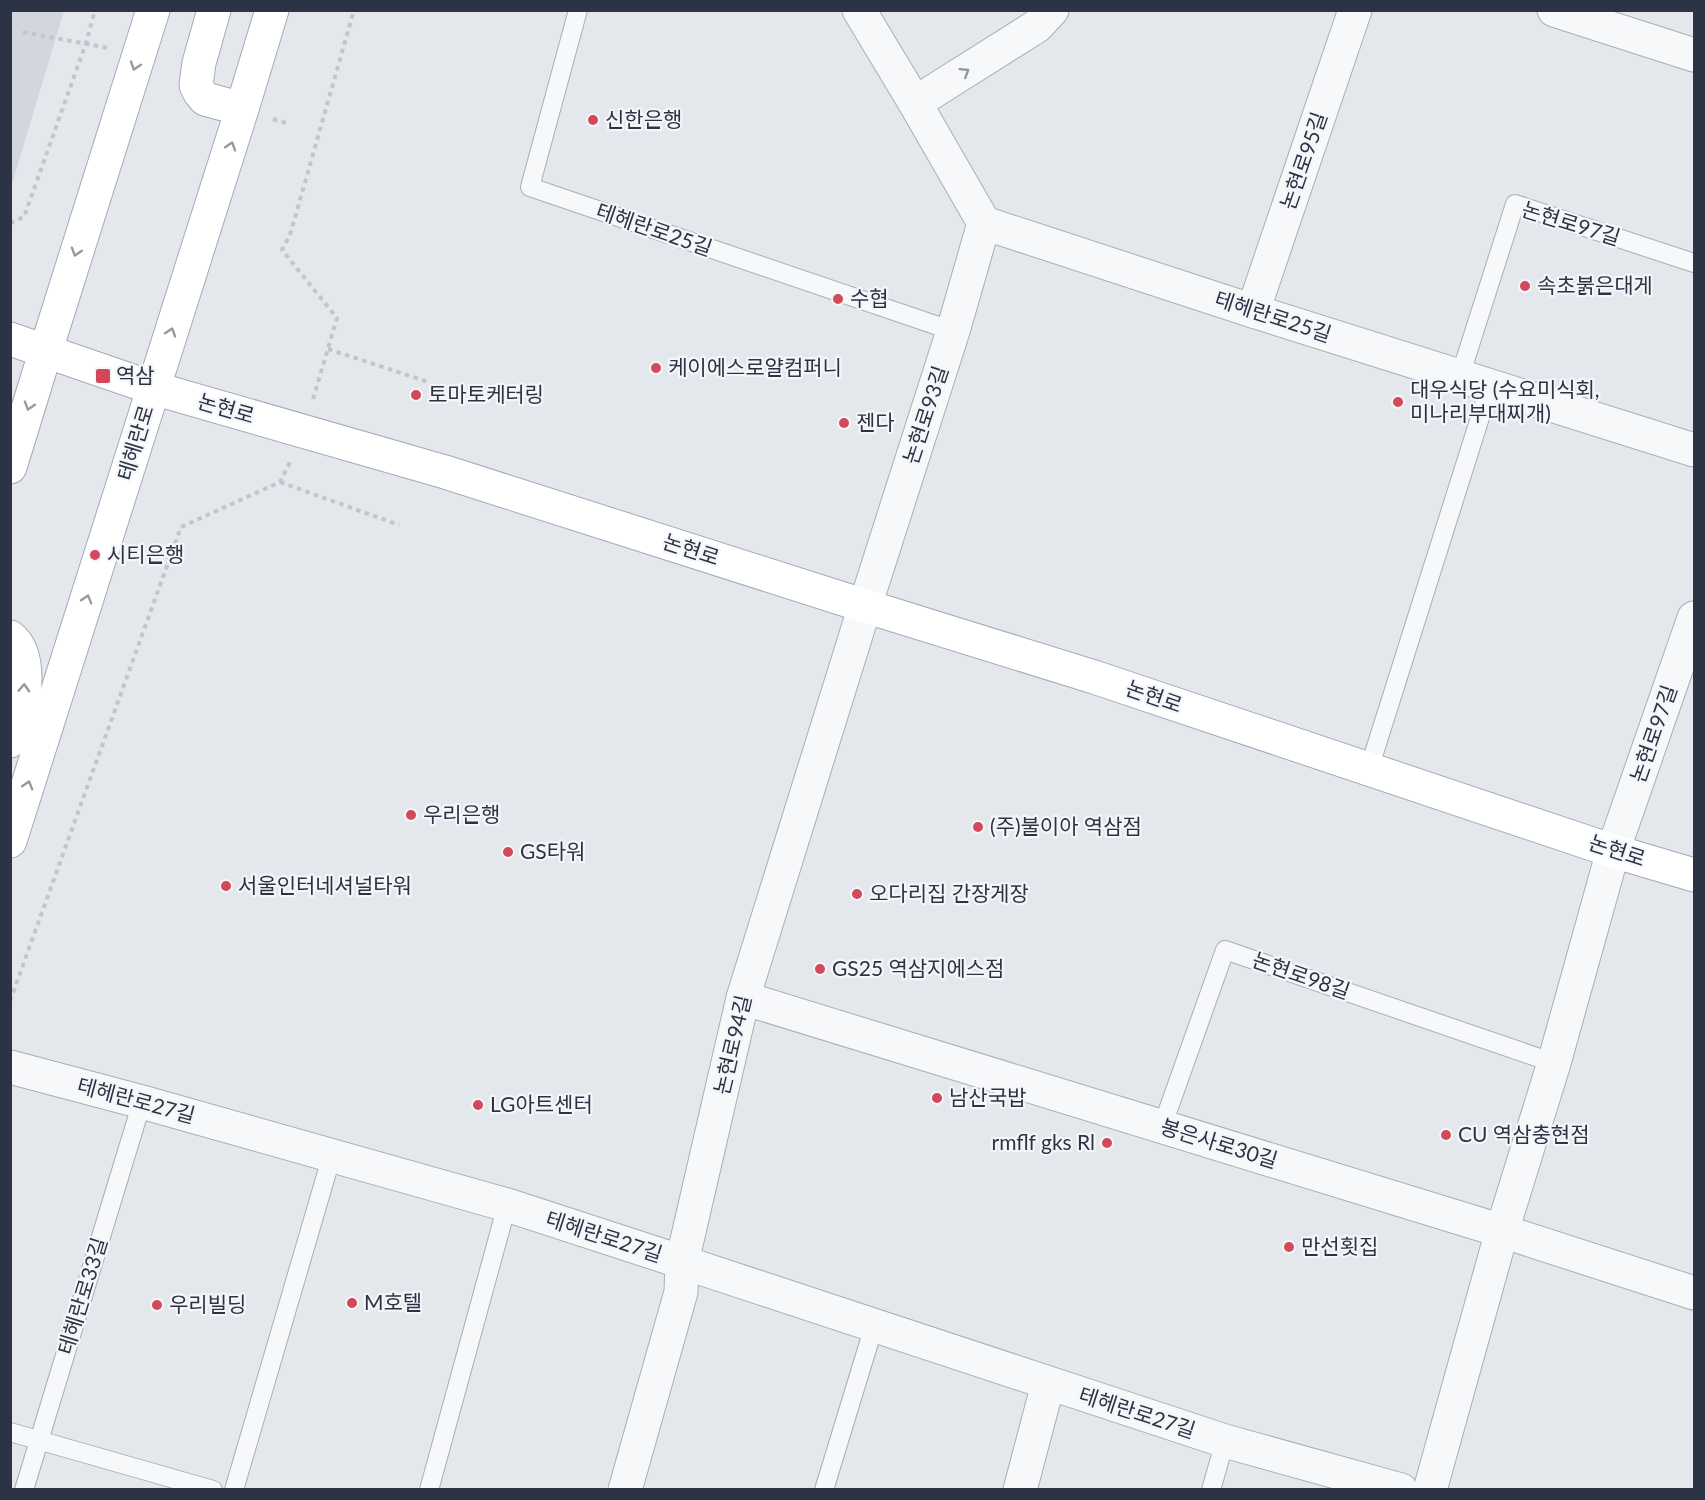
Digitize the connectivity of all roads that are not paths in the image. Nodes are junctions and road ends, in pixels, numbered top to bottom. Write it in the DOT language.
graph roads {
  1 [pos="153,10"];
  2 [pos="214,10"];
  3 [pos="272,10"];
  4 [pos="578,10"];
  5 [pos="859,10"];
  6 [pos="1052,10"];
  7 [pos="1355,10"];
  8 [pos="1554,10"];
  9 [pos="1695,55"];
  10 [pos="915,103"];
  11 [pos="242,109"];
  12 [pos="984,223"];
  13 [pos="1695,263"];
  14 [pos="1253,311"];
  15 [pos="953,331"];
  16 [pos="10,339"];
  17 [pos="46,350"];
  18 [pos="1475,381"];
  19 [pos="153,388"];
  20 [pos="1695,450"];
  21 [pos="10,467"];
  22 [pos="865,606"];
  23 [pos="1695,618"];
  24 [pos="10,637"];
  25 [pos="10,741"];
  26 [pos="1370,769"];
  27 [pos="10,841"];
  28 [pos="1613,850"];
  29 [pos="1695,875"];
  30 [pos="743,998"];
  31 [pos="1554,1062"];
  32 [pos="10,1067"];
  33 [pos="142,1102"];
  34 [pos="1162,1127"];
  35 [pos="332,1155"];
  36 [pos="507,1205"];
  37 [pos="1502,1231"];
  38 [pos="682,1262"];
  39 [pos="1695,1293"];
  40 [pos="874,1326"];
  41 [pos="1048,1384"];
  42 [pos="10,1432"];
  43 [pos="40,1440"];
  44 [pos="1225,1441"];
  45 [pos="24,1490"];
  46 [pos="213,1490"];
  47 [pos="234,1490"];
  48 [pos="429,1490"];
  49 [pos="625,1490"];
  50 [pos="824,1490"];
  51 [pos="1020,1490"];
  52 [pos="1210,1490"];
  53 [pos="1401,1490"];
  54 [pos="1430,1490"];
  1 -- 17 [label="main road, one-way"];
  2 -- 11 [label="main road"];
  3 -- 11 [label="main road, 테헤란로"];
  4 -- 15 [label="lane, 테헤란로25길"];
  5 -- 10 [label="street"];
  10 -- 6 [label="street, one-way"];
  7 -- 14 [label="street, 논현로95길"];
  8 -- 9 [label="street"];
  10 -- 12 [label="street"];
  19 -- 11 [label="main road, 테헤란로, one-way"];
  12 -- 14 [label="street, 테헤란로25길"];
  12 -- 15 [label="street, 논현로93길"];
  13 -- 18 [label="lane, 논현로97길"];
  14 -- 18 [label="street, 테헤란로25길"];
  15 -- 22 [label="street, 논현로93길"];
  16 -- 17 [label="main road, 논현로"];
  17 -- 19 [label="main road, 논현로"];
  17 -- 21 [label="main road, one-way"];
  18 -- 20 [label="street, 테헤란로25길"];
  18 -- 26 [label="lane"];
  19 -- 22 [label="main road, 논현로"];
  27 -- 19 [label="main road, 테헤란로, one-way"];
  22 -- 26 [label="main road, 논현로"];
  22 -- 30 [label="street, 논현로94길"];
  23 -- 28 [label="street, 논현로97길"];
  25 -- 24 [label="main road, one-way"];
  26 -- 28 [label="main road, 논현로"];
  28 -- 29 [label="main road, 논현로"];
  28 -- 31 [label="street"];
  30 -- 34 [label="street, 봉은사로30길"];
  30 -- 38 [label="street, 논현로94길"];
  31 -- 34 [label="lane, 논현로98길"];
  31 -- 37 [label="street"];
  32 -- 33 [label="street, 테헤란로27길"];
  33 -- 35 [label="street, 테헤란로27길"];
  33 -- 43 [label="lane, 테헤란로33길"];
  34 -- 37 [label="street, 봉은사로30길"];
  35 -- 36 [label="street, 테헤란로27길"];
  35 -- 47 [label="lane"];
  36 -- 38 [label="street, 테헤란로27길"];
  36 -- 48 [label="lane"];
  37 -- 39 [label="street, 봉은사로30길"];
  37 -- 54 [label="street"];
  38 -- 40 [label="street, 테헤란로27길"];
  38 -- 49 [label="street, 논현로94길"];
  40 -- 41 [label="street, 테헤란로27길"];
  40 -- 50 [label="lane"];
  41 -- 44 [label="street, 테헤란로27길"];
  41 -- 51 [label="street"];
  42 -- 43 [label="lane"];
  43 -- 45 [label="lane, 테헤란로33길"];
  43 -- 46 [label="lane"];
  44 -- 52 [label="lane"];
  44 -- 53 [label="street, 테헤란로27길"];
}
